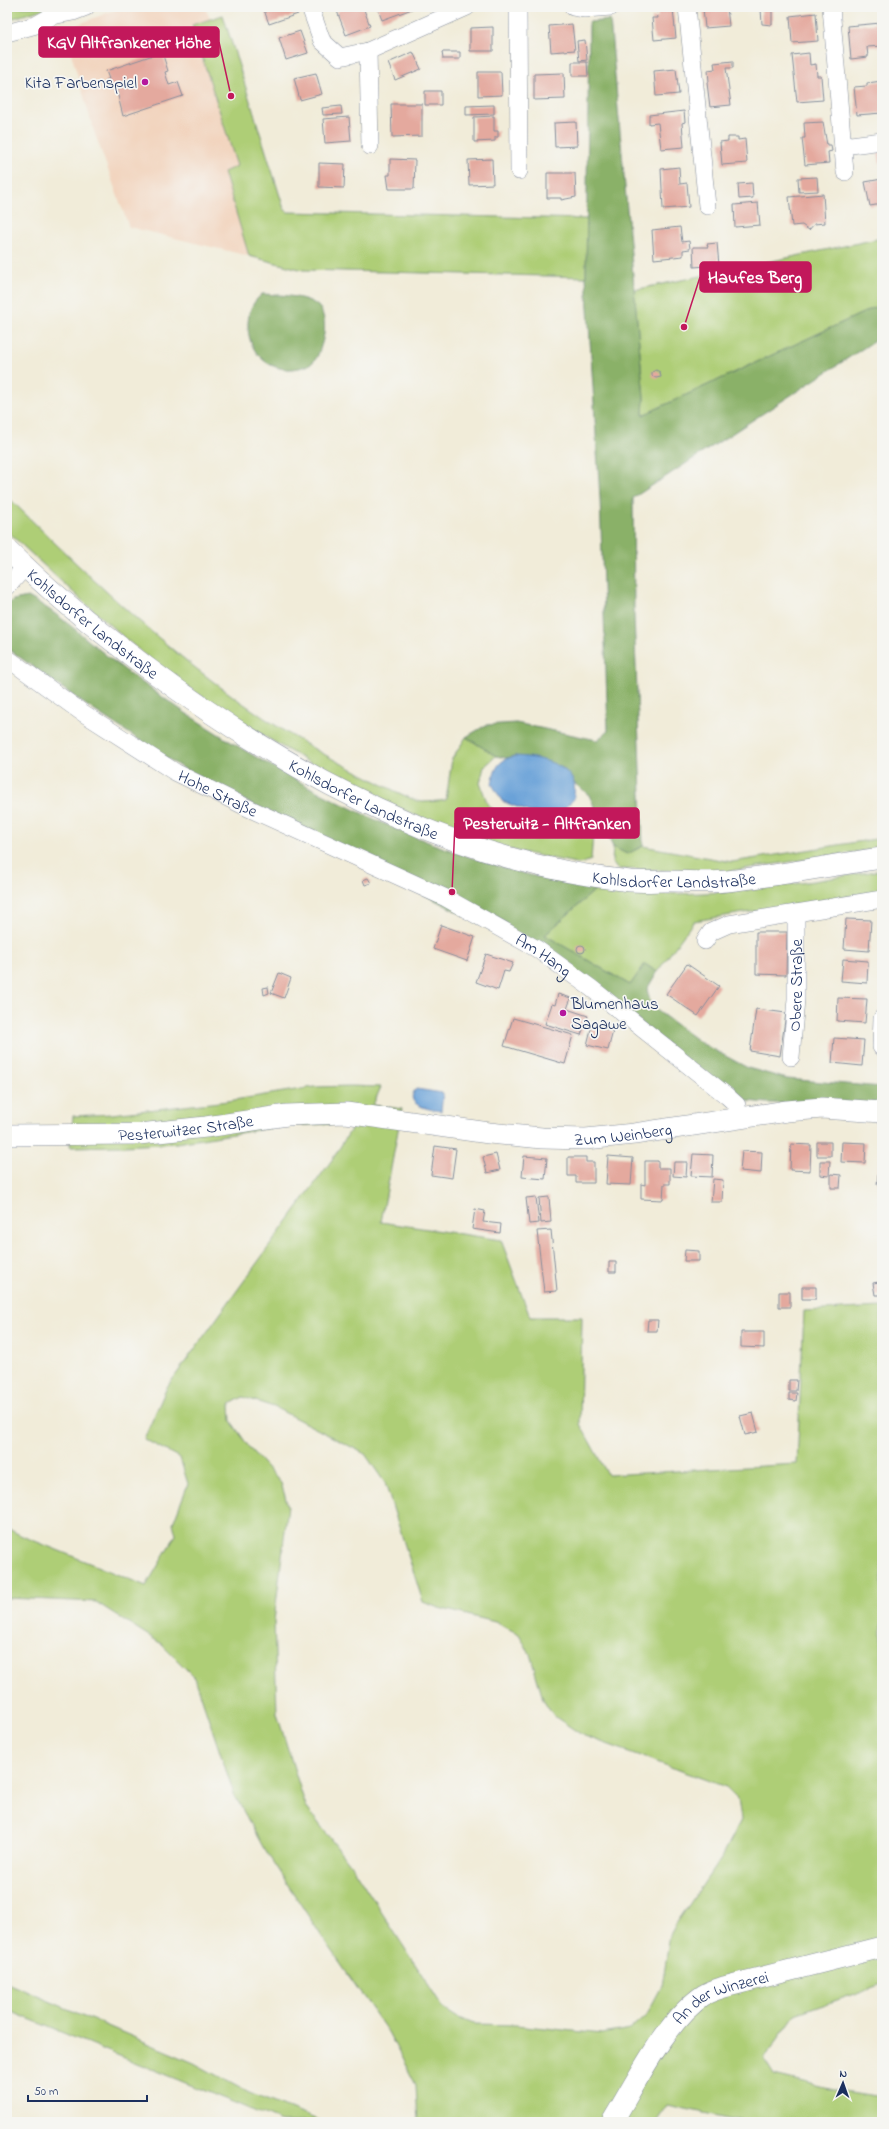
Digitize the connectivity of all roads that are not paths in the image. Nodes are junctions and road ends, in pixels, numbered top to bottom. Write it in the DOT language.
graph roads {
  1 [pos="86,7"];
  2 [pos="310,7"];
  3 [pos="468,7"];
  4 [pos="518,7"];
  5 [pos="573,7"];
  6 [pos="611,7"];
  7 [pos="687,7"];
  8 [pos="831,7"];
  9 [pos="7,33"];
  10 [pos="368,51"];
  11 [pos="882,140"];
  12 [pos="370,146"];
  13 [pos="843,146"];
  14 [pos="519,171"];
  15 [pos="845,172"];
  16 [pos="707,206"];
  17 [pos="7,549"];
  18 [pos="24,567"];
  19 [pos="7,587"];
  20 [pos="7,658"];
  21 [pos="882,858"];
  22 [pos="446,898"];
  23 [pos="882,899"];
  24 [pos="796,913"];
  25 [pos="705,941"];
  26 [pos="882,1018"];
  27 [pos="881,1047"];
  28 [pos="791,1057"];
  29 [pos="882,1112"];
  30 [pos="364,1114"];
  31 [pos="738,1118"];
  32 [pos="7,1135"];
  33 [pos="882,1947"];
  34 [pos="612,2122"];
  1 -- 9 [label="street"];
  2 -- 10 [label="street"];
  3 -- 10 [label="street"];
  4 -- 14 [label="street"];
  5 -- 6 [label="street"];
  7 -- 16 [label="street"];
  8 -- 13 [label="street"];
  10 -- 12 [label="street"];
  11 -- 13 [label="street"];
  13 -- 15 [label="street"];
  17 -- 18 [label="street, Kohlsdorfer Landstraße"];
  18 -- 19 [label="street"];
  18 -- 21 [label="street, Kohlsdorfer Landstraße"];
  20 -- 22 [label="street, Hohe Straße"];
  22 -- 31 [label="street, Am Hang"];
  23 -- 24 [label="street, Obere Straße"];
  24 -- 25 [label="street, Obere Straße"];
  24 -- 28 [label="street, Obere Straße"];
  26 -- 27 [label="street"];
  29 -- 31 [label="street, Zum Weinberg"];
  30 -- 31 [label="street, Zum Weinberg"];
  30 -- 32 [label="street, Pesterwitzer Straße"];
  33 -- 34 [label="street, An der Winzerei"];
}
